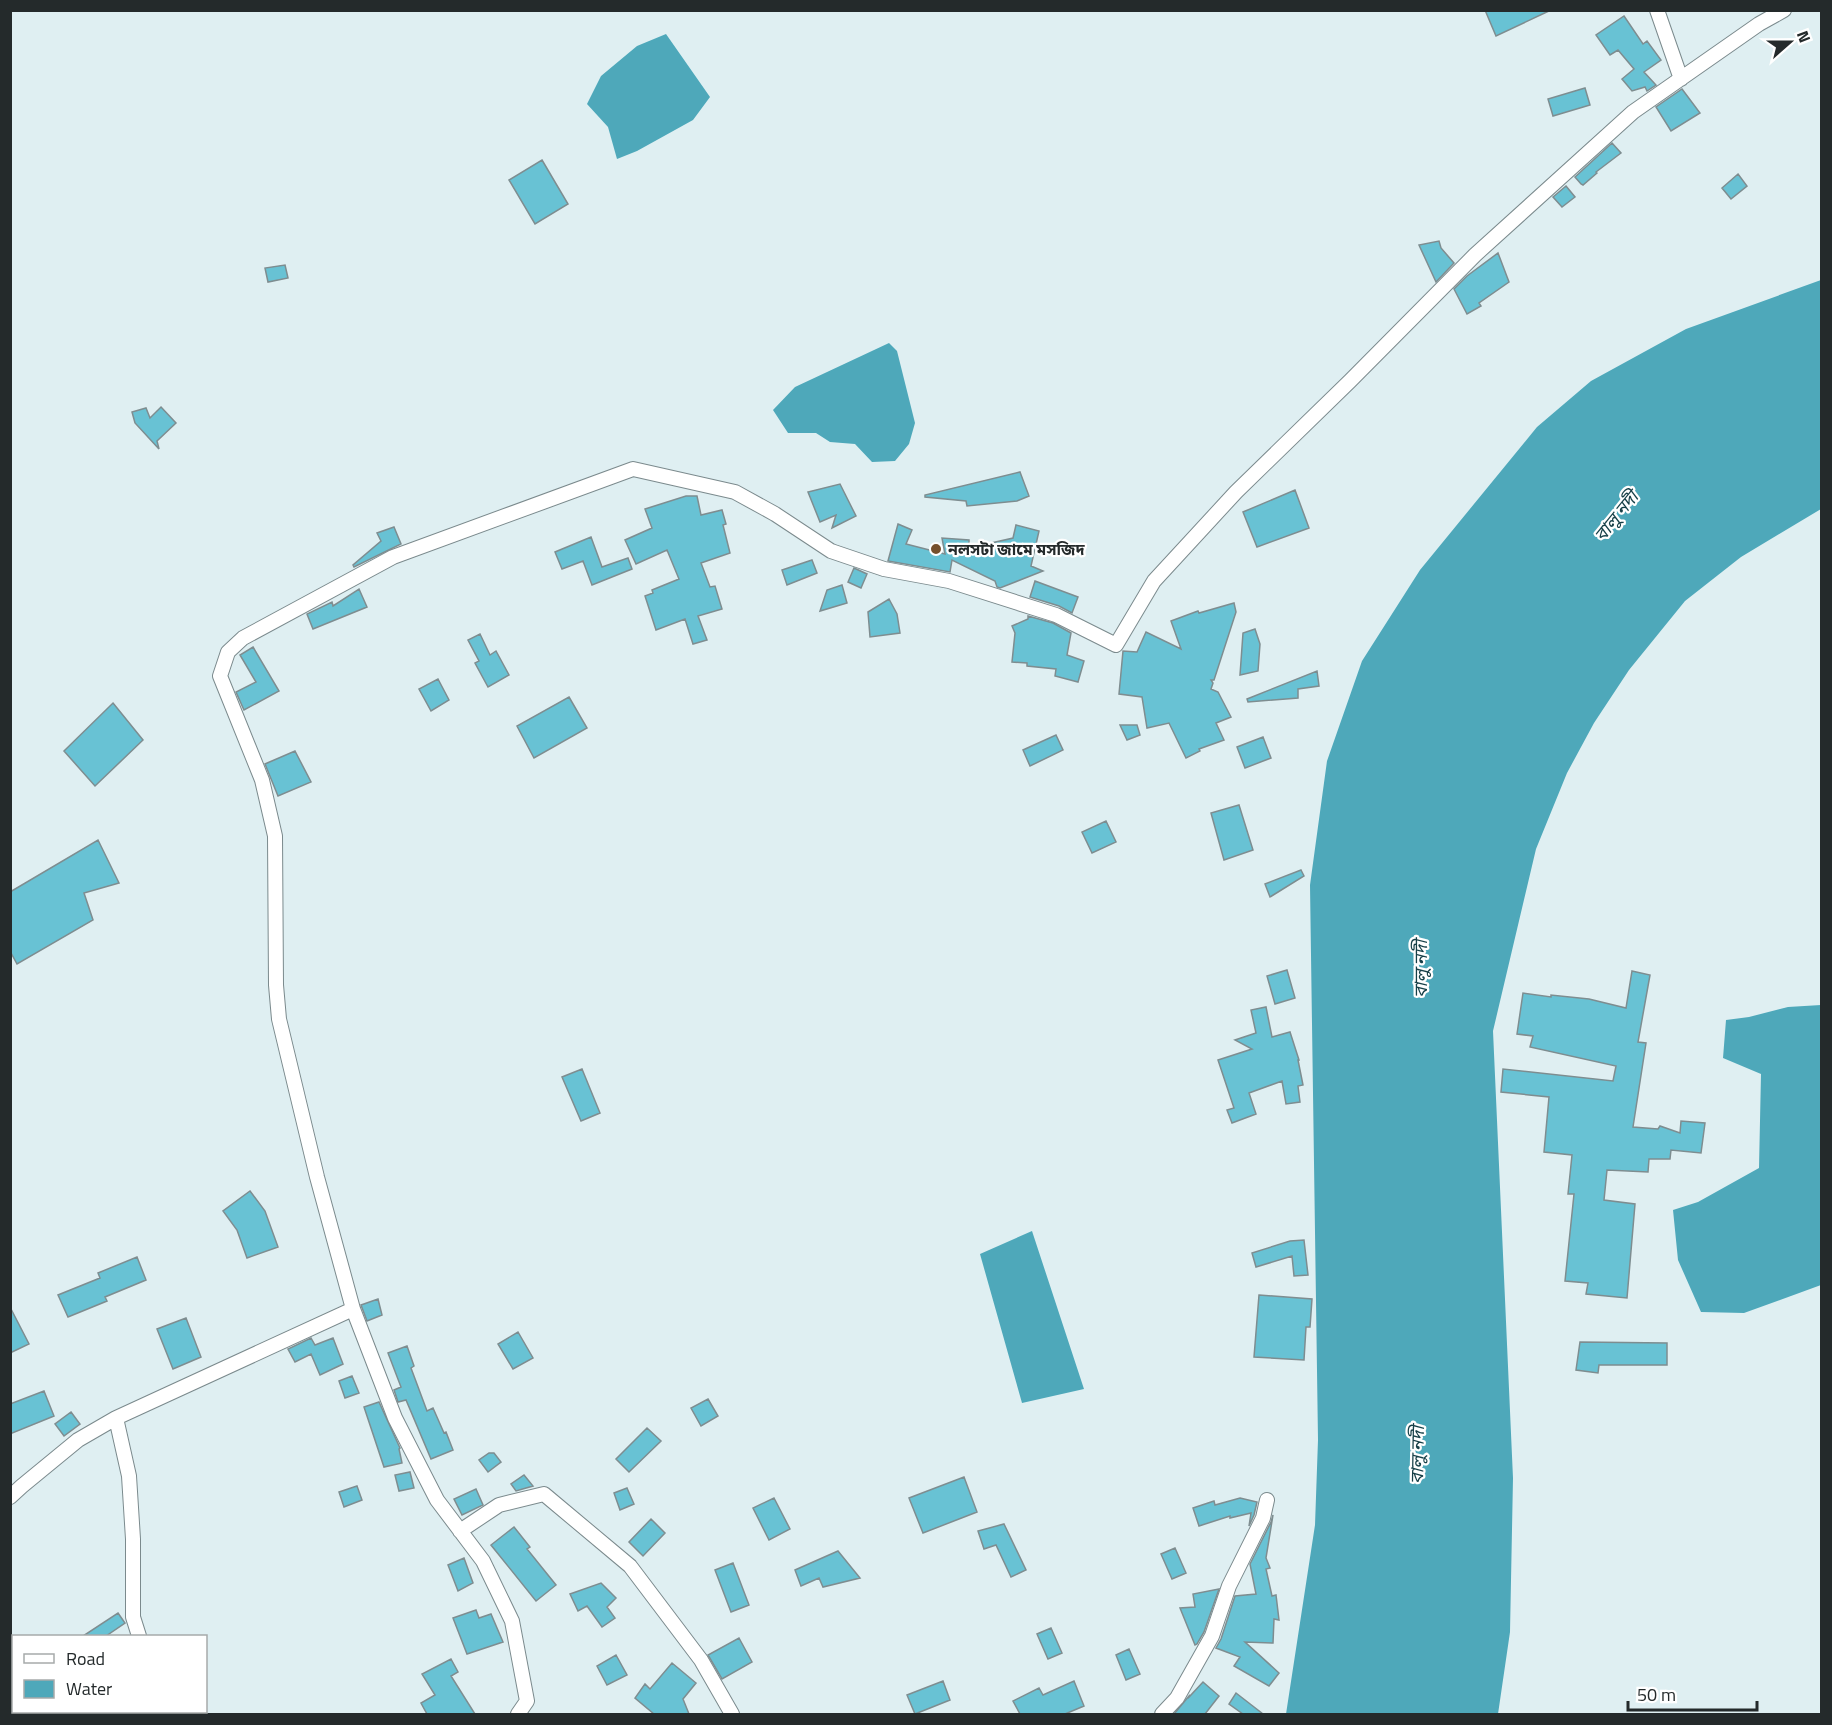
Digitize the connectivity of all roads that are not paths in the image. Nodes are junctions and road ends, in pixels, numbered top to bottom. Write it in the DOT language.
graph roads {
  1 [pos="1657,10"];
  2 [pos="1784,10"];
  3 [pos="1681,79"];
  4 [pos="352,1309"];
  5 [pos="116,1418"];
  6 [pos="10,1497"];
  7 [pos="1267,1500"];
  8 [pos="460,1531"];
  9 [pos="139,1635"];
  10 [pos="518,1714"];
  11 [pos="732,1714"];
  12 [pos="1162,1714"];
  1 -- 3 [label="street"];
  2 -- 3 [label="street"];
  3 -- 4 [label="street"];
  4 -- 5 [label="street"];
  4 -- 8 [label="street"];
  5 -- 6 [label="street"];
  5 -- 9 [label="street"];
  7 -- 12 [label="street"];
  8 -- 10 [label="street"];
  8 -- 11 [label="street"];
}
